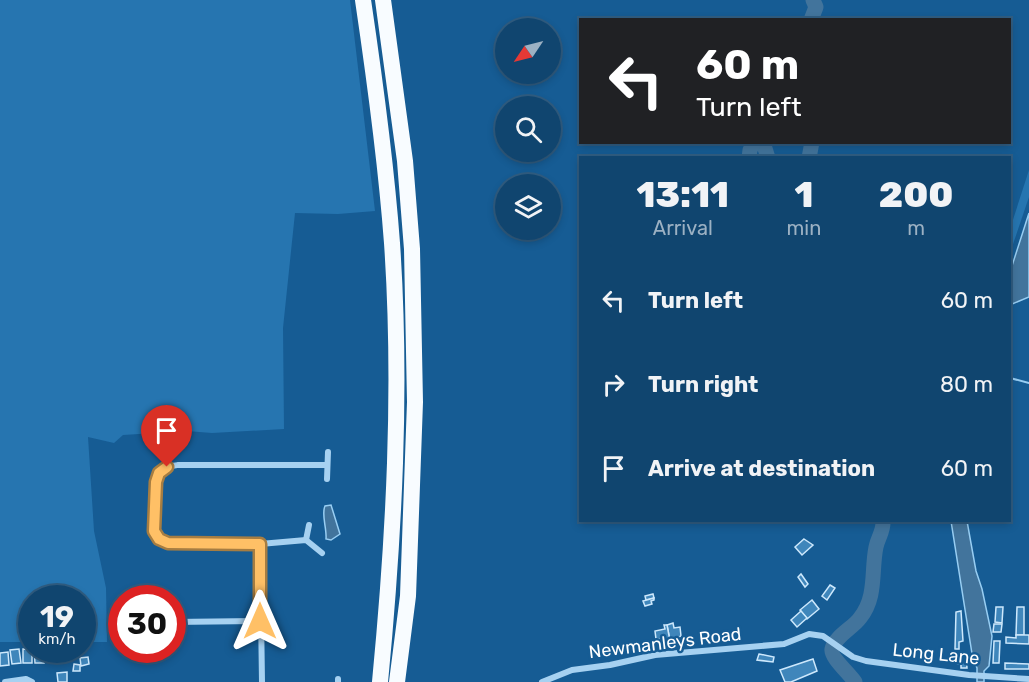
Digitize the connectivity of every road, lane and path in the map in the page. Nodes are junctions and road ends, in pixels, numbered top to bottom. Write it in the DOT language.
graph roads {
  1 [pos="363,0"];
  2 [pos="383,0"];
  3 [pos="328,452"];
  4 [pos="327,465"];
  5 [pos="327,479"];
  6 [pos="309,525"];
  7 [pos="306,540"];
  8 [pos="260,544"];
  9 [pos="322,553"];
  10 [pos="260,621"];
  11 [pos="186,622"];
  12 [pos="826,638"];
  13 [pos="1029,679"];
  14 [pos="5,682"];
  15 [pos="32,682"];
  16 [pos="262,682"];
  17 [pos="380,682"];
  18 [pos="397,682"];
  19 [pos="542,682"];
  1 -- 17 [label="highway"];
  2 -- 18 [label="highway"];
  3 -- 4 [label="street"];
  4 -- 5 [label="street"];
  4 -- 8 [label="street"];
  6 -- 7 [label="street"];
  7 -- 8 [label="street"];
  7 -- 9 [label="street"];
  8 -- 10 [label="street"];
  10 -- 11 [label="street"];
  10 -- 16 [label="street"];
  12 -- 13 [label="street, Long Lane"];
  12 -- 19 [label="street, Newmanleys Road"];
  14 -- 15 [label="street"];
}
